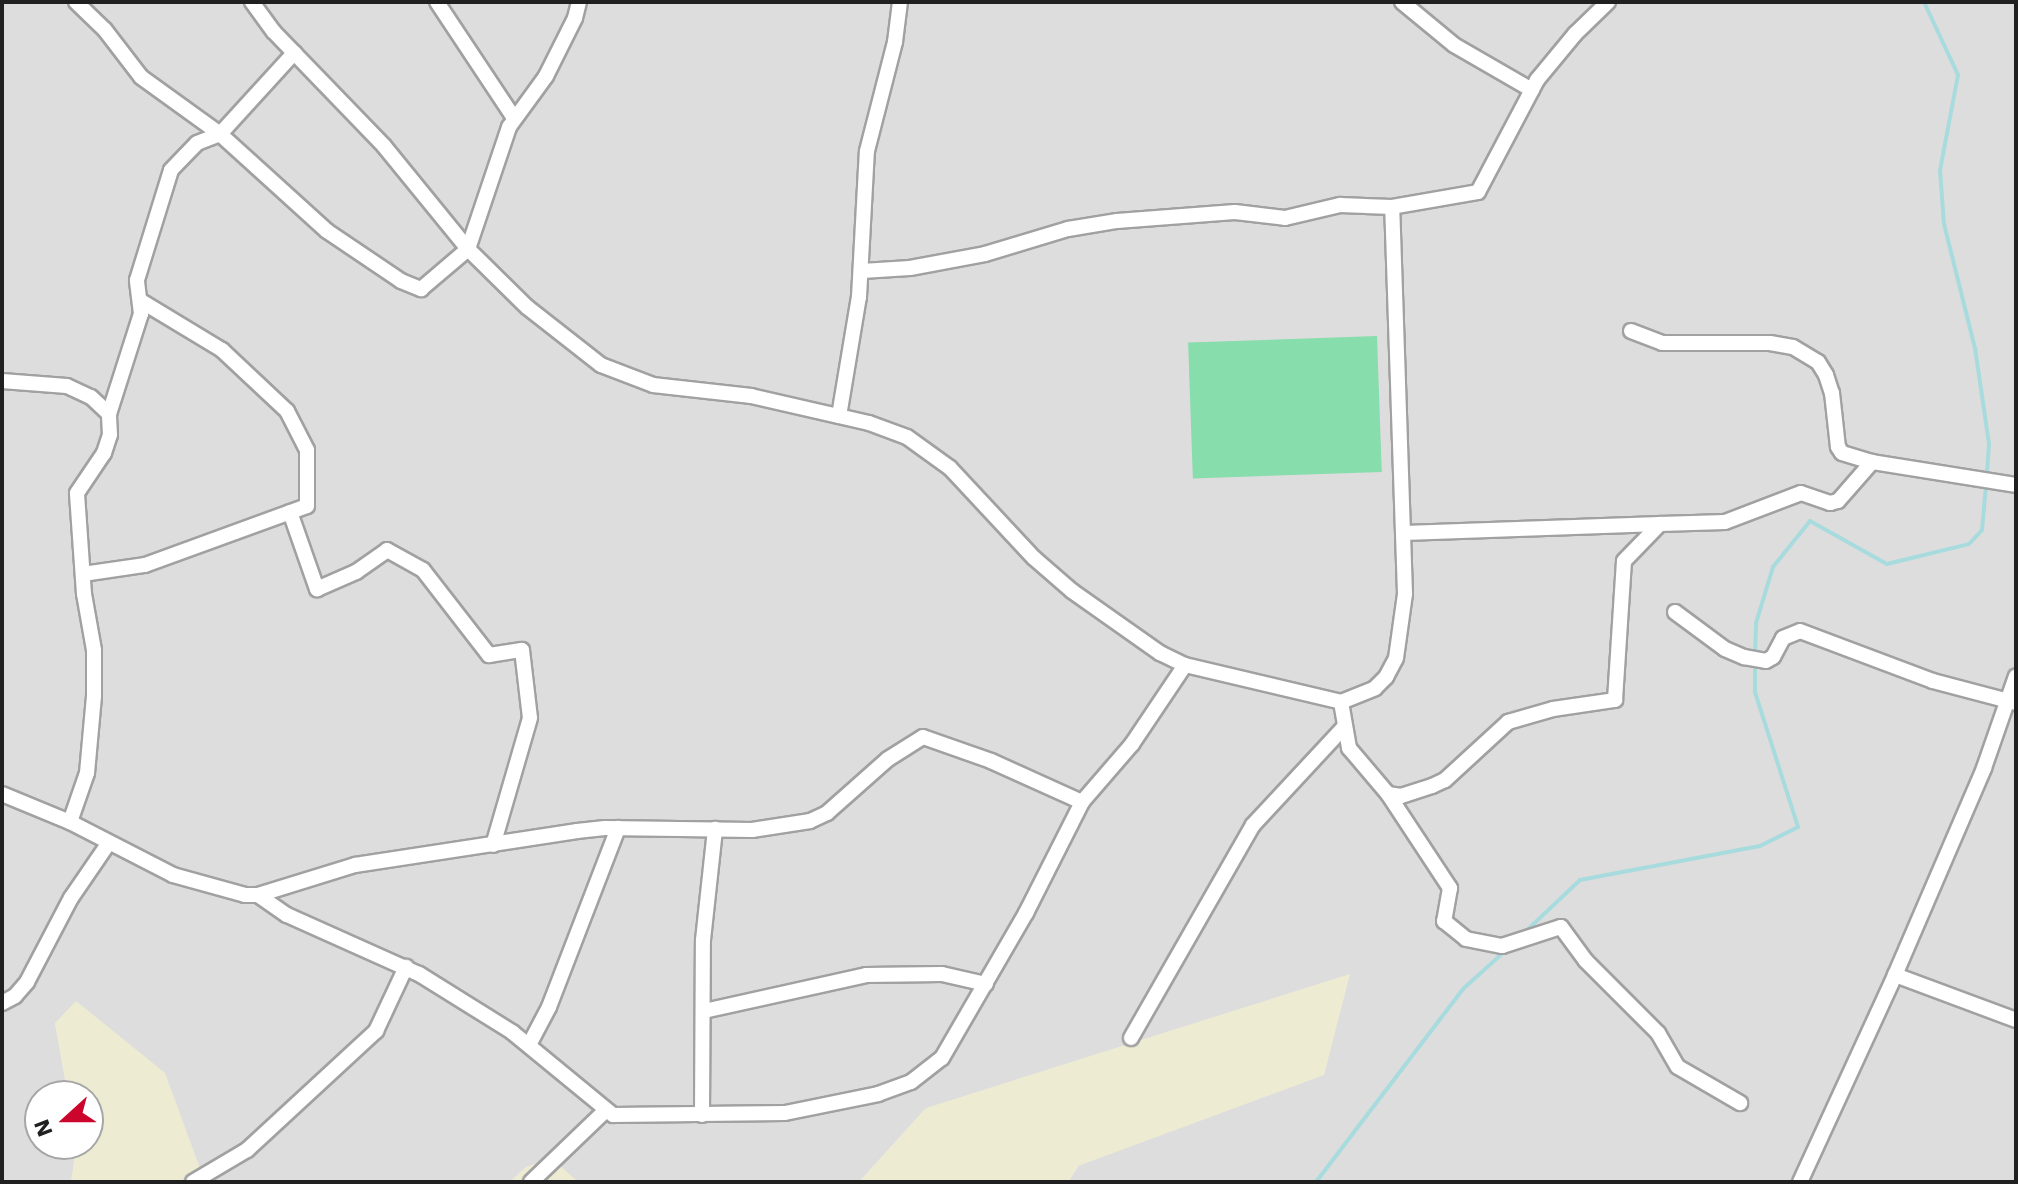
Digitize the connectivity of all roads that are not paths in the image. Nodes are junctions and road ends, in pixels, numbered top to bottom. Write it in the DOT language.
graph roads {
  1 [pos="76,2"];
  2 [pos="252,2"];
  3 [pos="437,2"];
  4 [pos="579,2"];
  5 [pos="900,2"];
  6 [pos="1402,2"];
  7 [pos="1608,2"];
  8 [pos="294,53"];
  9 [pos="1532,90"];
  10 [pos="514,118"];
  11 [pos="220,134"];
  12 [pos="1392,207"];
  13 [pos="468,249"];
  14 [pos="862,271"];
  15 [pos="141,301"];
  16 [pos="1631,331"];
  17 [pos="2,381"];
  18 [pos="109,414"];
  19 [pos="839,416"];
  20 [pos="1872,462"];
  21 [pos="2016,485"];
  22 [pos="290,512"];
  23 [pos="1660,524"];
  24 [pos="1404,533"];
  25 [pos="83,574"];
  26 [pos="1675,612"];
  27 [pos="1185,665"];
  28 [pos="2016,676"];
  29 [pos="1341,702"];
  30 [pos="2012,702"];
  31 [pos="1344,727"];
  32 [pos="2,794"];
  33 [pos="1388,794"];
  34 [pos="1082,802"];
  35 [pos="70,822"];
  36 [pos="618,828"];
  37 [pos="715,829"];
  38 [pos="108,844"];
  39 [pos="493,845"];
  40 [pos="258,895"];
  41 [pos="406,967"];
  42 [pos="1895,975"];
  43 [pos="986,984"];
  44 [pos="2,1003"];
  45 [pos="704,1011"];
  46 [pos="2016,1020"];
  47 [pos="1131,1038"];
  48 [pos="529,1045"];
  49 [pos="1740,1103"];
  50 [pos="605,1111"];
  51 [pos="702,1115"];
  52 [pos="193,1182"];
  53 [pos="531,1182"];
  54 [pos="1800,1182"];
  1 -- 11 [label="street"];
  2 -- 8 [label="street"];
  3 -- 10 [label="street"];
  4 -- 10 [label="street"];
  5 -- 14 [label="street"];
  6 -- 9 [label="street"];
  7 -- 9 [label="street"];
  8 -- 11 [label="street"];
  8 -- 13 [label="street"];
  9 -- 12 [label="street"];
  10 -- 13 [label="street"];
  11 -- 13 [label="street"];
  11 -- 15 [label="street"];
  12 -- 14 [label="street"];
  12 -- 24 [label="street"];
  13 -- 19 [label="street"];
  14 -- 19 [label="street"];
  15 -- 18 [label="street"];
  15 -- 22 [label="street"];
  16 -- 20 [label="street"];
  17 -- 18 [label="street"];
  18 -- 25 [label="street"];
  19 -- 27 [label="street"];
  20 -- 21 [label="street"];
  20 -- 23 [label="street"];
  22 -- 25 [label="street"];
  22 -- 39 [label="street"];
  23 -- 24 [label="street"];
  23 -- 33 [label="street"];
  24 -- 29 [label="street"];
  25 -- 35 [label="street"];
  26 -- 30 [label="street"];
  27 -- 29 [label="street"];
  27 -- 34 [label="street"];
  28 -- 30 [label="street"];
  29 -- 31 [label="street"];
  30 -- 42 [label="street"];
  31 -- 33 [label="street"];
  31 -- 47 [label="street"];
  32 -- 35 [label="street"];
  33 -- 49 [label="street"];
  34 -- 37 [label="street"];
  34 -- 43 [label="street"];
  35 -- 38 [label="street"];
  36 -- 37 [label="street"];
  36 -- 39 [label="street"];
  36 -- 48 [label="street"];
  37 -- 45 [label="street"];
  38 -- 40 [label="street"];
  38 -- 44 [label="street"];
  39 -- 40 [label="street"];
  40 -- 41 [label="street"];
  41 -- 48 [label="street"];
  41 -- 52 [label="street"];
  42 -- 46 [label="street"];
  42 -- 54 [label="street"];
  43 -- 45 [label="street"];
  43 -- 51 [label="street"];
  45 -- 51 [label="street"];
  48 -- 50 [label="street"];
  50 -- 51 [label="street"];
  50 -- 53 [label="street"];
}
